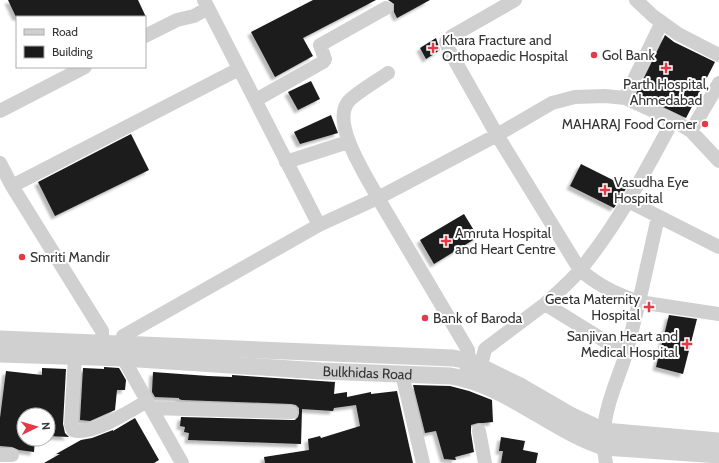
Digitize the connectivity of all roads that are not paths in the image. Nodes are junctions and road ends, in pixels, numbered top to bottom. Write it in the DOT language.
graph roads {
  1 [pos="515,0"];
  2 [pos="636,0"];
  3 [pos="206,4"];
  4 [pos="386,8"];
  5 [pos="662,22"];
  6 [pos="146,36"];
  7 [pos="719,55"];
  8 [pos="83,68"];
  9 [pos="239,69"];
  10 [pos="388,73"];
  11 [pos="719,84"];
  12 [pos="625,98"];
  13 [pos="256,100"];
  14 [pos="0,111"];
  15 [pos="673,120"];
  16 [pos="691,130"];
  17 [pos="497,135"];
  18 [pos="348,142"];
  19 [pos="719,161"];
  20 [pos="286,162"];
  21 [pos="0,163"];
  22 [pos="12,186"];
  23 [pos="378,198"];
  24 [pos="628,201"];
  25 [pos="658,217"];
  26 [pos="319,225"];
  27 [pos="719,247"];
  28 [pos="580,270"];
  29 [pos="639,302"];
  30 [pos="545,304"];
  31 [pos="719,314"];
  32 [pos="0,339"];
  33 [pos="102,350"];
  34 [pos="123,351"];
  35 [pos="0,354"];
  36 [pos="626,354"];
  37 [pos="75,357"];
  38 [pos="472,372"];
  39 [pos="402,374"];
  40 [pos="149,404"];
  41 [pos="291,412"];
  42 [pos="479,431"];
  43 [pos="719,441"];
  44 [pos="604,447"];
  45 [pos="719,455"];
  46 [pos="180,462"];
  47 [pos="423,463"];
  48 [pos="485,463"];
  1 -- 17 [label="street"];
  2 -- 5 [label="street"];
  3 -- 6 [label="street"];
  3 -- 9 [label="street"];
  4 -- 13 [label="street"];
  5 -- 7 [label="street"];
  5 -- 12 [label="street"];
  8 -- 14 [label="street"];
  9 -- 13 [label="street"];
  9 -- 22 [label="street"];
  10 -- 18 [label="street"];
  11 -- 16 [label="street"];
  12 -- 15 [label="street"];
  12 -- 17 [label="street"];
  13 -- 20 [label="street"];
  15 -- 16 [label="street"];
  15 -- 24 [label="street"];
  16 -- 19 [label="street"];
  17 -- 23 [label="street"];
  17 -- 28 [label="street"];
  18 -- 20 [label="street"];
  18 -- 23 [label="street"];
  20 -- 26 [label="street"];
  21 -- 22 [label="street"];
  22 -- 33 [label="street"];
  23 -- 26 [label="street"];
  23 -- 38 [label="street"];
  24 -- 25 [label="street"];
  24 -- 28 [label="street"];
  25 -- 27 [label="street"];
  25 -- 29 [label="street"];
  26 -- 34 [label="street"];
  28 -- 29 [label="street"];
  28 -- 30 [label="street"];
  29 -- 31 [label="street"];
  29 -- 36 [label="street"];
  30 -- 36 [label="street"];
  30 -- 38 [label="street"];
  32 -- 33 [label="street"];
  33 -- 34 [label="street, Bulkhidas Road"];
  33 -- 37 [label="street, Bulkhidas Road"];
  34 -- 38 [label="street, Bulkhidas Road"];
  34 -- 39 [label="street, Bulkhidas Road"];
  34 -- 40 [label="street"];
  35 -- 37 [label="street, Bulkhidas Road"];
  36 -- 44 [label="street"];
  37 -- 40 [label="street"];
  38 -- 39 [label="street, Bulkhidas Road"];
  38 -- 44 [label="street, Bulkhidas Road"];
  39 -- 47 [label="street"];
  40 -- 41 [label="street"];
  40 -- 46 [label="street"];
  42 -- 48 [label="street"];
  43 -- 44 [label="street, Bulkhidas Road"];
  44 -- 45 [label="street, Bulkhidas Road"];
}
